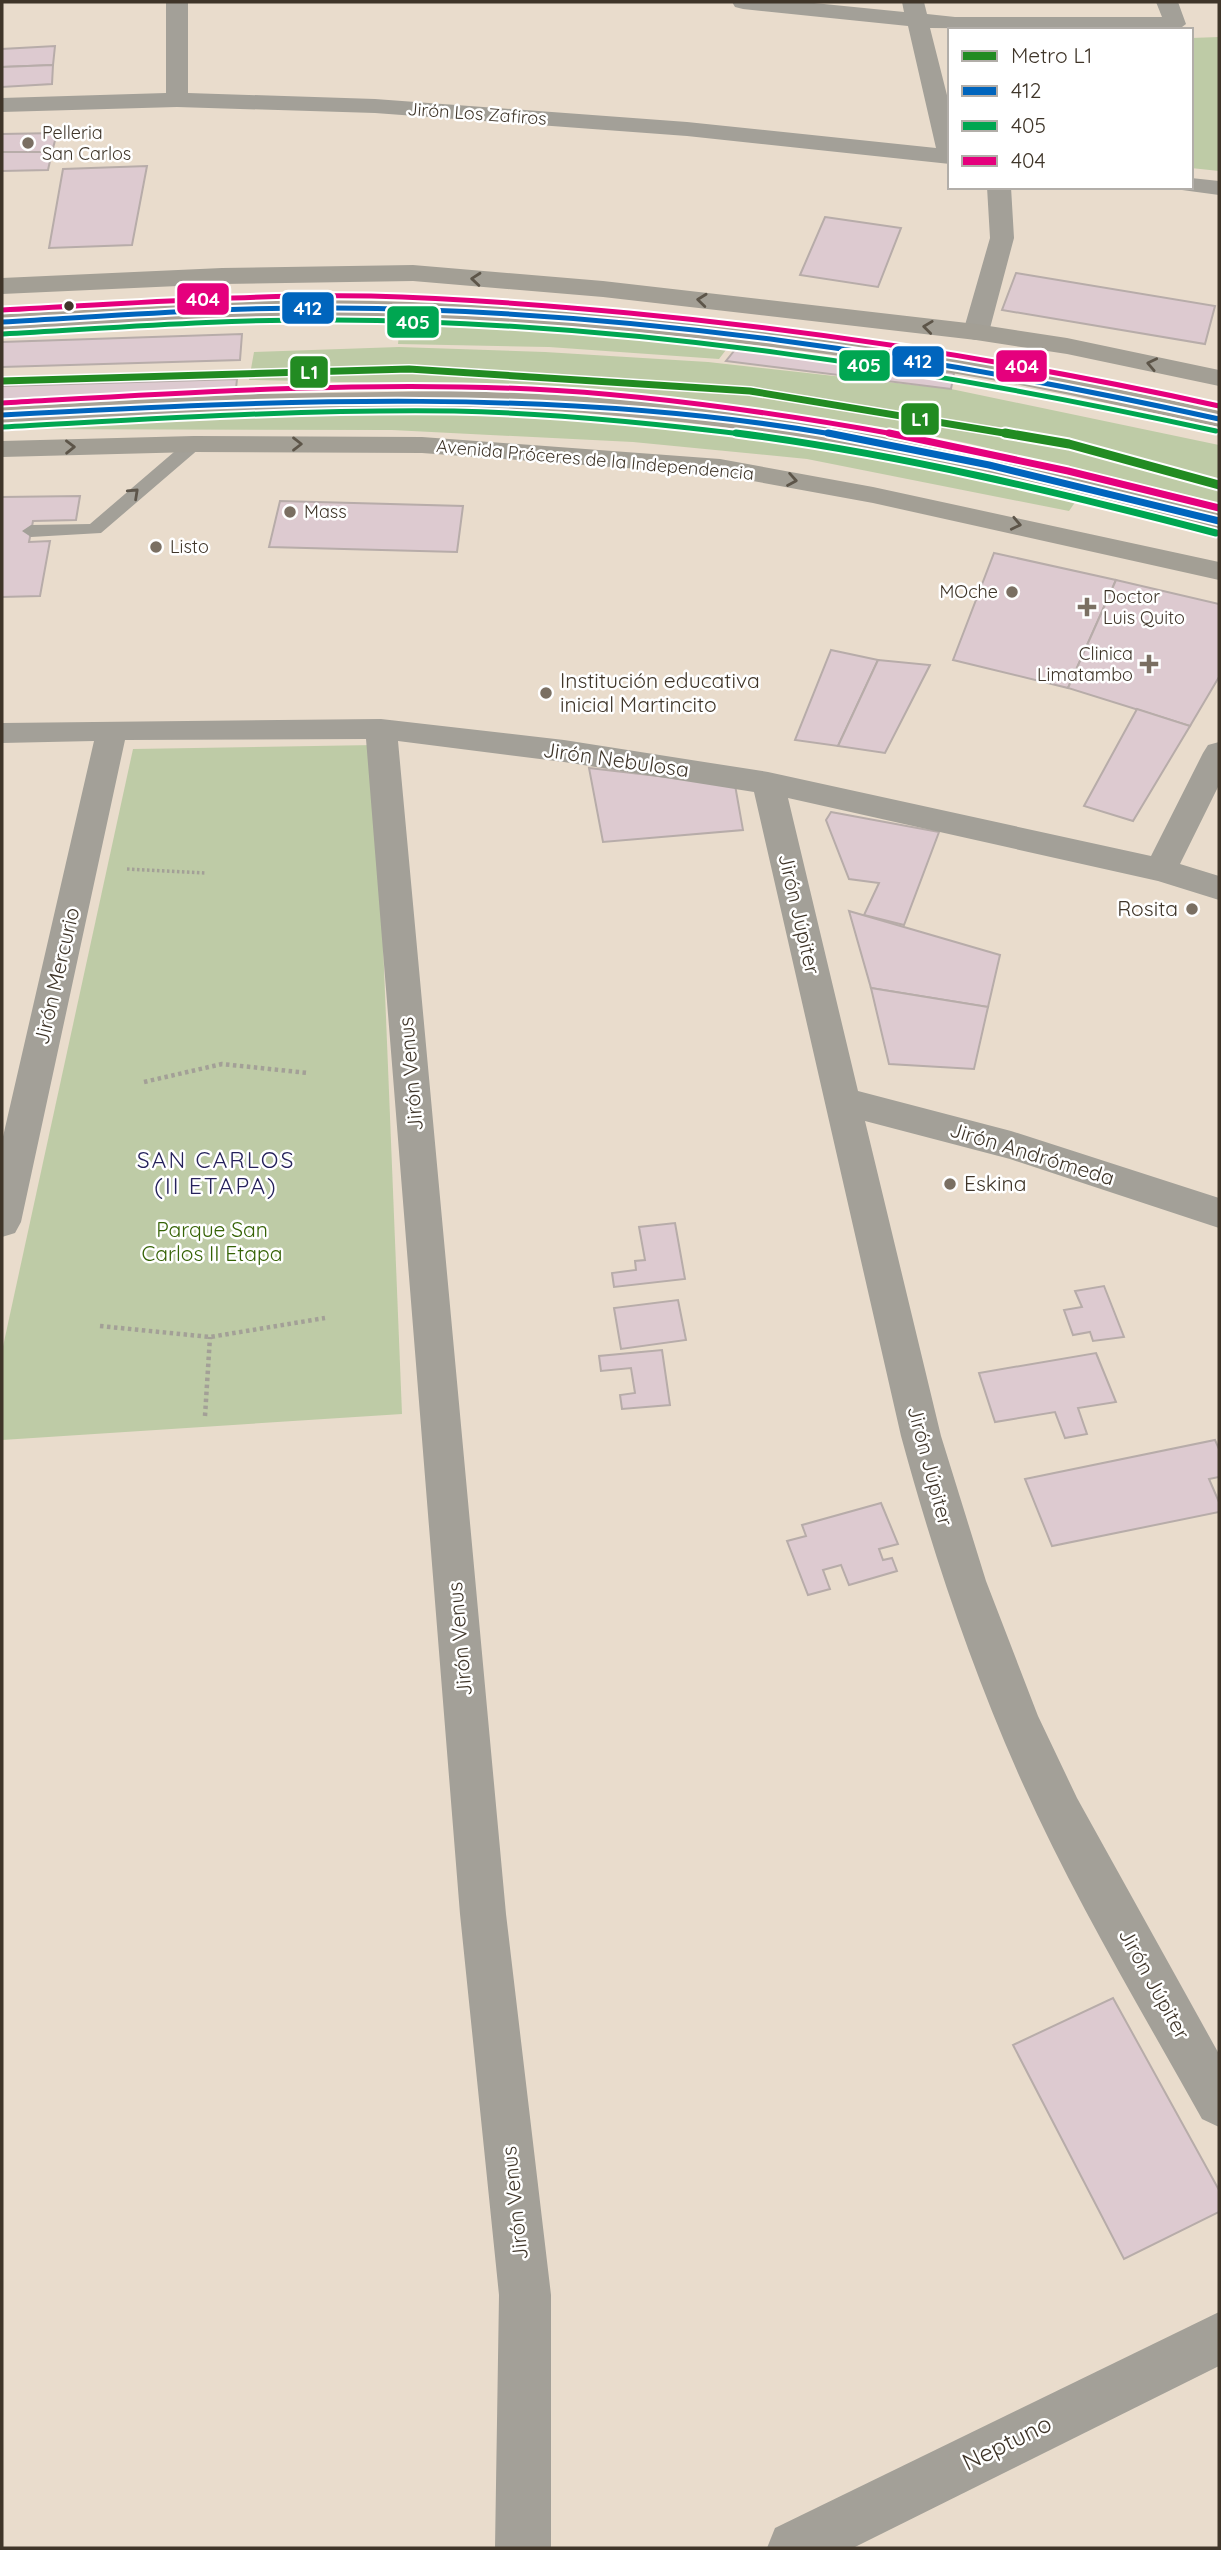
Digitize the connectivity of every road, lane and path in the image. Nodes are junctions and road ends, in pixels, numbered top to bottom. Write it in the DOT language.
graph roads {
  1 [pos="177,2"];
  2 [pos="743,2"];
  3 [pos="1167,2"];
  4 [pos="914,11"];
  5 [pos="177,100"];
  6 [pos="2,105"];
  7 [pos="948,149"];
  8 [pos="948,157"];
  9 [pos="1193,185"];
  10 [pos="1219,188"];
  11 [pos="999,189"];
  12 [pos="2,286"];
  13 [pos="2,322"];
  14 [pos="976,332"];
  15 [pos="1219,378"];
  16 [pos="2,415"];
  17 [pos="1219,419"];
  18 [pos="194,444"];
  19 [pos="2,449"];
  20 [pos="1219,522"];
  21 [pos="31,531"];
  22 [pos="1219,571"];
  23 [pos="381,729"];
  24 [pos="113,730"];
  25 [pos="2,733"];
  26 [pos="1219,753"];
  27 [pos="768,783"];
  28 [pos="116,869"];
  29 [pos="1161,870"];
  30 [pos="206,873"];
  31 [pos="1219,888"];
  32 [pos="308,1073"];
  33 [pos="144,1082"];
  34 [pos="842,1101"];
  35 [pos="1219,1213"];
  36 [pos="2,1222"];
  37 [pos="325,1318"];
  38 [pos="100,1326"];
  39 [pos="210,1337"];
  40 [pos="205,1416"];
  41 [pos="1219,2102"];
  42 [pos="1219,2338"];
  43 [pos="821,2542"];
  44 [pos="523,2548"];
  1 -- 5 [label="street"];
  2 -- 4 [label="street"];
  3 -- 4 [label="street"];
  4 -- 7 [label="street"];
  5 -- 6 [label="street, Jirón Los Zafiros"];
  5 -- 8 [label="street, Jirón Los Zafiros"];
  9 -- 10 [label="street"];
  11 -- 14 [label="street"];
  14 -- 12 [label="main road, one-way"];
  13 -- 17 [label="main road"];
  15 -- 14 [label="main road, one-way"];
  16 -- 20 [label="main road"];
  19 -- 18 [label="main road, Avenida Próceres de la Independencia, one-way"];
  21 -- 18 [label="lane, one-way"];
  18 -- 22 [label="main road, Avenida Próceres de la Independencia, one-way"];
  23 -- 24 [label="street, Jirón Nebulosa"];
  23 -- 27 [label="street, Jirón Nebulosa"];
  23 -- 44 [label="street, Jirón Venus"];
  24 -- 25 [label="street, Jirón Nebulosa"];
  24 -- 36 [label="street, Jirón Mercurio"];
  26 -- 29 [label="street"];
  27 -- 29 [label="street, Jirón Nebulosa"];
  27 -- 34 [label="street, Jirón Júpiter"];
  28 -- 30 [label="path"];
  29 -- 31 [label="street, Jirón Nebulosa"];
  32 -- 33 [label="path"];
  34 -- 35 [label="street, Jirón Andrómeda"];
  34 -- 41 [label="street, Jirón Júpiter"];
  37 -- 39 [label="path"];
  38 -- 39 [label="path"];
  39 -- 40 [label="path"];
  42 -- 43 [label="street, Neptuno"];
}
